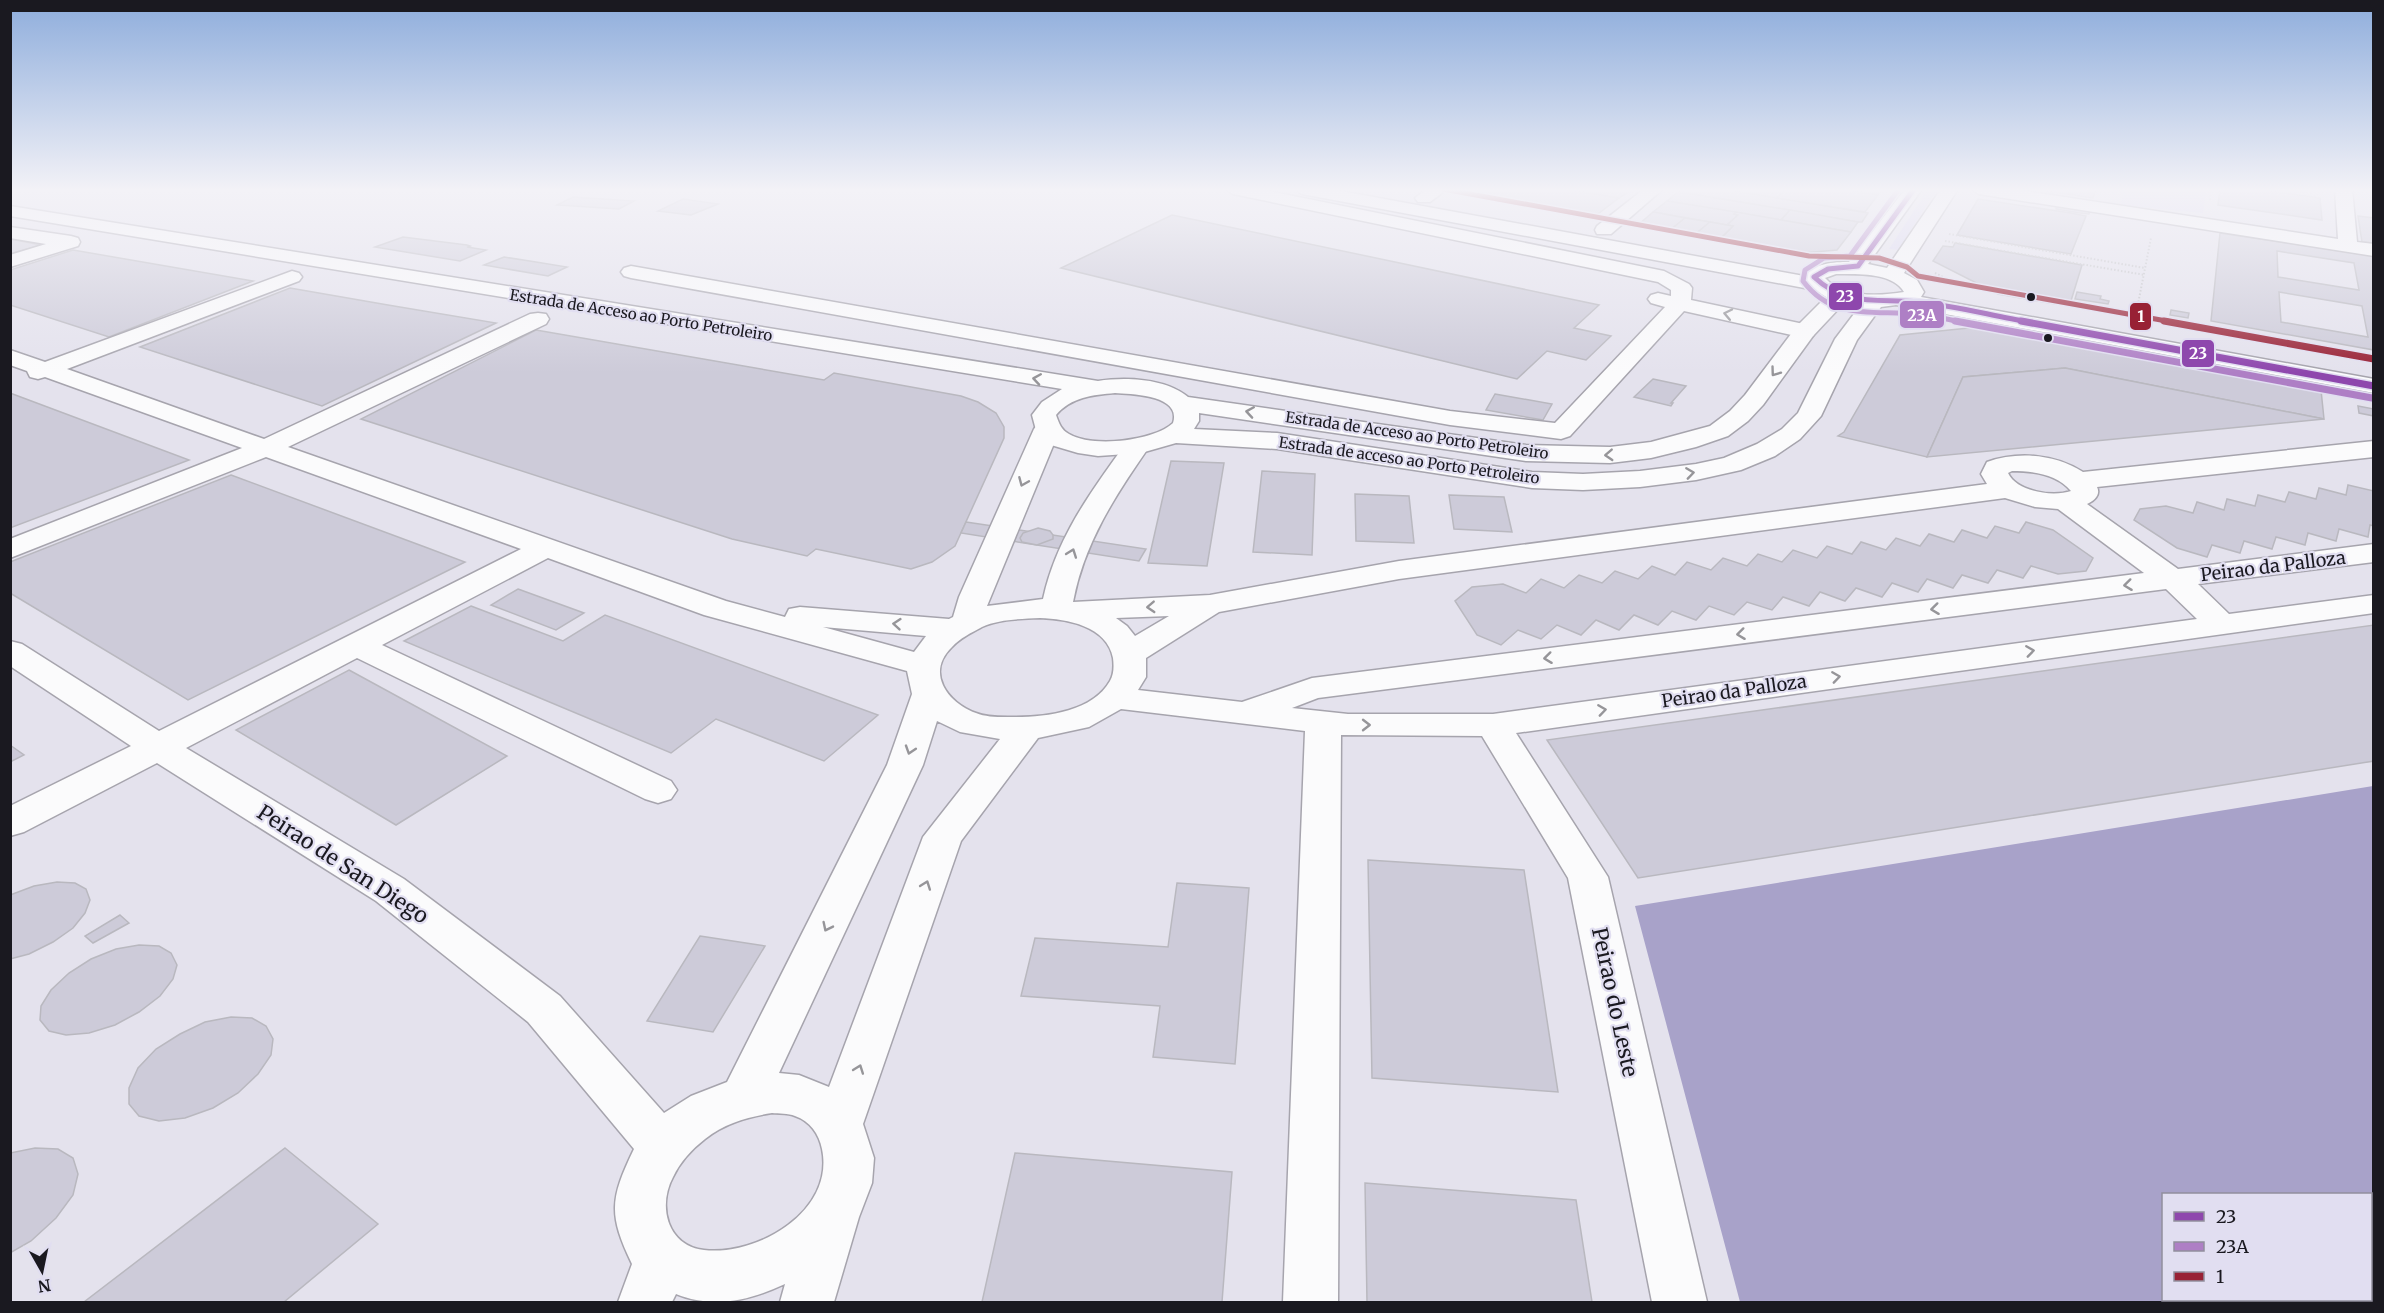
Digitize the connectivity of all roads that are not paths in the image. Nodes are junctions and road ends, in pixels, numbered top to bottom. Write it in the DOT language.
graph roads {
  1 [pos="44,250"];
  2 [pos="248,250"];
  3 [pos="1533,250"];
  4 [pos="1668,250"];
  5 [pos="1688,250"];
  6 [pos="1868,250"];
  7 [pos="1908,250"];
  8 [pos="10,261"];
  9 [pos="1855,268"];
  10 [pos="631,272"];
  11 [pos="1893,275"];
  12 [pos="292,277"];
  13 [pos="1827,284"];
  14 [pos="1635,294"];
  15 [pos="1906,294"];
  16 [pos="1875,301"];
  17 [pos="1673,310"];
  18 [pos="538,319"];
  19 [pos="1800,338"];
  20 [pos="1846,339"];
  21 [pos="10,357"];
  22 [pos="951,366"];
  23 [pos="45,370"];
  24 [pos="2373,371"];
  25 [pos="10,381"];
  26 [pos="2373,386"];
  27 [pos="1095,387"];
  28 [pos="1181,403"];
  29 [pos="1036,411"];
  30 [pos="1173,435"];
  31 [pos="268,447"];
  32 [pos="1136,447"];
  33 [pos="2373,449"];
  34 [pos="2072,491"];
  35 [pos="545,548"];
  36 [pos="10,549"];
  37 [pos="2373,553"];
  38 [pos="2172,579"];
  39 [pos="1210,604"];
  40 [pos="2373,604"];
  41 [pos="715,608"];
  42 [pos="1064,610"];
  43 [pos="2221,624"];
  44 [pos="961,626"];
  45 [pos="356,645"];
  46 [pos="10,651"];
  47 [pos="1129,654"];
  48 [pos="926,680"];
  49 [pos="1113,698"];
  50 [pos="1245,713"];
  51 [pos="1323,722"];
  52 [pos="1493,725"];
  53 [pos="1028,728"];
  54 [pos="158,747"];
  55 [pos="658,790"];
  56 [pos="10,823"];
  57 [pos="744,1097"];
  58 [pos="839,1124"];
  59 [pos="663,1147"];
  60 [pos="836,1210"];
  61 [pos="653,1281"];
  62 [pos="807,1302"];
  63 [pos="1310,1302"];
  64 [pos="1680,1302"];
  1 -- 8 [label="main road"];
  2 -- 22 [label="main road, Estrada de Acceso ao Porto Petroleiro"];
  3 -- 17 [label="main road"];
  4 -- 13 [label="main road"];
  5 -- 13 [label="main road"];
  6 -- 9 [label="main road"];
  7 -- 11 [label="main road"];
  9 -- 11 [label="main road"];
  9 -- 13 [label="main road"];
  10 -- 17 [label="main road"];
  11 -- 15 [label="main road"];
  12 -- 23 [label="main road"];
  13 -- 16 [label="main road"];
  13 -- 19 [label="main road, Estrada de Acceso ao Porto Petroleiro"];
  14 -- 17 [label="main road"];
  15 -- 16 [label="main road"];
  15 -- 24 [label="main road"];
  15 -- 26 [label="main road"];
  16 -- 20 [label="main road"];
  17 -- 19 [label="main road"];
  18 -- 31 [label="main road"];
  19 -- 20 [label="main road"];
  19 -- 28 [label="main road, Estrada de Acceso ao Porto Petroleiro, one-way"];
  30 -- 20 [label="main road, Estrada de acceso ao Porto Petroleiro, one-way"];
  21 -- 23 [label="main road"];
  27 -- 22 [label="main road, Estrada de Acceso ao Porto Petroleiro, one-way"];
  22 -- 29 [label="main road, Estrada de Acceso ao Porto Petroleiro"];
  23 -- 25 [label="main road"];
  23 -- 31 [label="main road"];
  27 -- 28 [label="main road, Estrada de Acceso ao Porto Petroleiro"];
  27 -- 29 [label="main road, Estrada de Acceso ao Porto Petroleiro"];
  28 -- 30 [label="main road"];
  29 -- 32 [label="main road, Estrada de Acceso ao Porto Petroleiro"];
  29 -- 44 [label="main road, one-way"];
  30 -- 32 [label="main road, Estrada de Acceso ao Porto Petroleiro"];
  31 -- 35 [label="main road"];
  31 -- 36 [label="main road"];
  42 -- 32 [label="main road, one-way"];
  33 -- 34 [label="main road"];
  34 -- 38 [label="main road"];
  34 -- 39 [label="main road"];
  35 -- 41 [label="main road"];
  35 -- 45 [label="main road"];
  37 -- 38 [label="main road, Peirao da Palloza"];
  38 -- 43 [label="main road, Peirao da Palloza"];
  38 -- 50 [label="main road, Peirao da Palloza, one-way"];
  39 -- 42 [label="main road, one-way"];
  39 -- 47 [label="main road"];
  40 -- 43 [label="main road, Peirao da Palloza"];
  44 -- 41 [label="main road, one-way"];
  41 -- 48 [label="main road"];
  42 -- 44 [label="main road"];
  42 -- 47 [label="main road"];
  52 -- 43 [label="main road, Peirao da Palloza, one-way"];
  44 -- 48 [label="main road"];
  45 -- 54 [label="main road"];
  45 -- 55 [label="main road"];
  46 -- 54 [label="main road, Peirao de San Diego"];
  47 -- 49 [label="main road"];
  48 -- 53 [label="main road"];
  48 -- 57 [label="main road, one-way"];
  49 -- 50 [label="main road, Peirao da Palloza"];
  49 -- 53 [label="main road"];
  50 -- 51 [label="main road, Peirao da Palloza"];
  51 -- 52 [label="main road, Peirao da Palloza, one-way"];
  51 -- 63 [label="main road"];
  52 -- 64 [label="main road, Peirao do Leste"];
  58 -- 53 [label="main road, one-way"];
  54 -- 56 [label="main road"];
  54 -- 59 [label="main road, Peirao de San Diego"];
  57 -- 58 [label="main road"];
  57 -- 59 [label="main road"];
  58 -- 60 [label="main road"];
  59 -- 61 [label="main road"];
  60 -- 61 [label="main road"];
  60 -- 62 [label="main road"];
}
